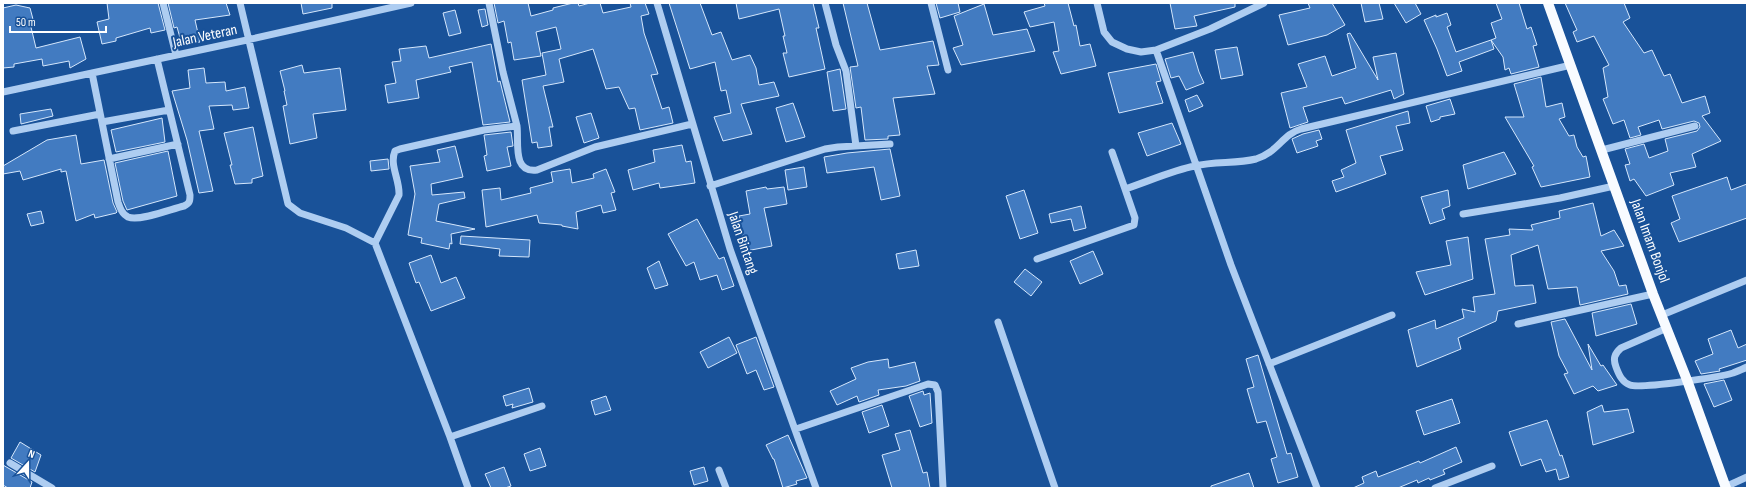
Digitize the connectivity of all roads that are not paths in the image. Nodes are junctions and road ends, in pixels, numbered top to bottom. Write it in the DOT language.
graph roads {
  1 [pos="163,3"];
  2 [pos="240,3"];
  3 [pos="412,3"];
  4 [pos="489,3"];
  5 [pos="657,3"];
  6 [pos="825,3"];
  7 [pos="931,3"];
  8 [pos="1097,3"];
  9 [pos="1264,3"];
  10 [pos="1548,3"];
  11 [pos="248,40"];
  12 [pos="1156,50"];
  13 [pos="176,55"];
  14 [pos="157,60"];
  15 [pos="1571,65"];
  16 [pos="948,70"];
  17 [pos="92,73"];
  18 [pos="3,92"];
  19 [pos="169,110"];
  20 [pos="100,114"];
  21 [pos="102,122"];
  22 [pos="692,124"];
  23 [pos="517,126"];
  24 [pos="1695,126"];
  25 [pos="13,131"];
  26 [pos="178,144"];
  27 [pos="890,144"];
  28 [pos="856,146"];
  29 [pos="1602,150"];
  30 [pos="1112,152"];
  31 [pos="109,159"];
  32 [pos="1195,166"];
  33 [pos="710,186"];
  34 [pos="1614,186"];
  35 [pos="1125,189"];
  36 [pos="1463,214"];
  37 [pos="374,243"];
  38 [pos="1037,259"];
  39 [pos="1747,280"];
  40 [pos="1653,294"];
  41 [pos="1392,315"];
  42 [pos="1662,315"];
  43 [pos="998,322"];
  44 [pos="1518,324"];
  45 [pos="1667,328"];
  46 [pos="1269,364"];
  47 [pos="1747,366"];
  48 [pos="1687,380"];
  49 [pos="542,406"];
  50 [pos="796,429"];
  51 [pos="450,437"];
  52 [pos="10,463"];
  53 [pos="1492,466"];
  54 [pos="719,470"];
  55 [pos="1747,477"];
  56 [pos="1314,487"];
  57 [pos="1725,487"];
  58 [pos="52,488"];
  59 [pos="468,488"];
  60 [pos="726,488"];
  61 [pos="816,488"];
  62 [pos="943,488"];
  63 [pos="1055,488"];
  64 [pos="1435,488"];
  1 -- 13 [label="street"];
  2 -- 11 [label="street"];
  3 -- 11 [label="street, Jalan Veteran"];
  4 -- 23 [label="street"];
  5 -- 22 [label="street, Jalan Bintang"];
  6 -- 28 [label="street"];
  7 -- 16 [label="street"];
  8 -- 12 [label="street"];
  9 -- 12 [label="street"];
  10 -- 15 [label="main road, Jalan Imam Bonjol"];
  11 -- 13 [label="street, Jalan Veteran"];
  11 -- 37 [label="street"];
  12 -- 32 [label="street"];
  13 -- 14 [label="street, Jalan Veteran"];
  14 -- 17 [label="street, Jalan Veteran"];
  14 -- 19 [label="street"];
  15 -- 29 [label="main road, Jalan Imam Bonjol"];
  15 -- 32 [label="street"];
  17 -- 18 [label="street, Jalan Veteran"];
  17 -- 20 [label="street"];
  19 -- 21 [label="street"];
  19 -- 26 [label="street"];
  20 -- 21 [label="street"];
  20 -- 25 [label="street"];
  21 -- 31 [label="street"];
  22 -- 23 [label="street"];
  22 -- 33 [label="street, Jalan Bintang"];
  23 -- 37 [label="street"];
  24 -- 29 [label="street"];
  26 -- 31 [label="street"];
  26 -- 31 [label="street"];
  27 -- 28 [label="street"];
  28 -- 33 [label="street"];
  29 -- 34 [label="main road, Jalan Imam Bonjol"];
  30 -- 35 [label="street"];
  32 -- 35 [label="street"];
  32 -- 46 [label="street"];
  33 -- 50 [label="street, Jalan Bintang"];
  34 -- 36 [label="street"];
  34 -- 40 [label="main road, Jalan Imam Bonjol"];
  35 -- 38 [label="street"];
  37 -- 51 [label="street"];
  39 -- 42 [label="street"];
  40 -- 42 [label="main road, Jalan Imam Bonjol"];
  40 -- 44 [label="street"];
  41 -- 46 [label="street"];
  42 -- 45 [label="main road, Jalan Imam Bonjol"];
  43 -- 63 [label="street"];
  45 -- 48 [label="main road, Jalan Imam Bonjol"];
  45 -- 48 [label="street"];
  46 -- 56 [label="street"];
  47 -- 48 [label="street"];
  48 -- 57 [label="main road, Jalan Imam Bonjol"];
  49 -- 51 [label="street"];
  50 -- 61 [label="street, Jalan Bintang"];
  50 -- 62 [label="street"];
  51 -- 59 [label="street"];
  52 -- 58 [label="street"];
  53 -- 64 [label="street"];
  54 -- 60 [label="street"];
  55 -- 57 [label="street"];
}
